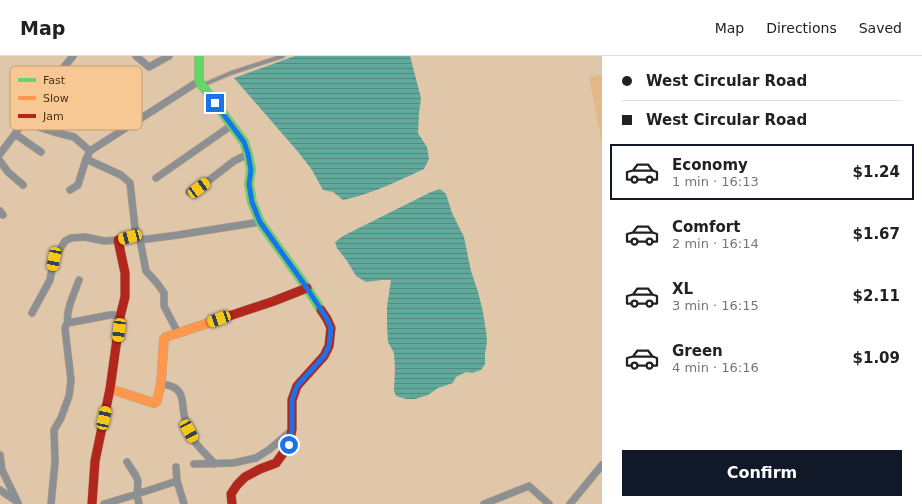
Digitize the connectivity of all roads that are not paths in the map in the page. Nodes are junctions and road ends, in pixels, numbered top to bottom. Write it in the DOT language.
graph roads {
  1 [pos="72,56"];
  2 [pos="136,56"];
  3 [pos="169,56"];
  4 [pos="199,56"];
  5 [pos="283,56"];
  6 [pos="64,66"];
  7 [pos="200,83"];
  8 [pos="142,119"];
  9 [pos="232,125"];
  10 [pos="18,130"];
  11 [pos="48,130"];
  12 [pos="124,130"];
  13 [pos="15,134"];
  14 [pos="90,151"];
  15 [pos="41,152"];
  16 [pos="0,154"];
  17 [pos="248,154"];
  18 [pos="86,159"];
  19 [pos="0,161"];
  20 [pos="156,178"];
  21 [pos="23,185"];
  22 [pos="70,190"];
  23 [pos="189,192"];
  24 [pos="260,222"];
  25 [pos="139,238"];
  26 [pos="118,240"];
  27 [pos="79,280"];
  28 [pos="307,288"];
  29 [pos="32,313"];
  30 [pos="120,317"];
  31 [pos="68,323"];
  32 [pos="178,333"];
  33 [pos="160,384"];
  34 [pos="110,389"];
  35 [pos="292,429"];
  36 [pos="0,455"];
  37 [pos="127,462"];
  38 [pos="194,464"];
  39 [pos="215,464"];
  40 [pos="602,465"];
  41 [pos="176,467"];
  42 [pos="177,480"];
  43 [pos="0,490"];
  44 [pos="137,494"];
  45 [pos="19,504"];
  46 [pos="51,504"];
  47 [pos="92,504"];
  48 [pos="104,504"];
  49 [pos="139,504"];
  50 [pos="184,504"];
  51 [pos="232,504"];
  52 [pos="484,504"];
  53 [pos="549,504"];
  54 [pos="570,504"];
  1 -- 6 [label="street"];
  2 -- 3 [label="street"];
  4 -- 7 [label="street"];
  5 -- 7 [label="lane"];
  7 -- 8 [label="street"];
  7 -- 9 [label="street"];
  9 -- 17 [label="street"];
  9 -- 20 [label="street"];
  10 -- 13 [label="street"];
  11 -- 14 [label="street"];
  12 -- 14 [label="street"];
  13 -- 15 [label="street"];
  13 -- 16 [label="street"];
  14 -- 18 [label="street"];
  17 -- 23 [label="street"];
  17 -- 24 [label="street"];
  18 -- 22 [label="street"];
  18 -- 25 [label="street"];
  19 -- 21 [label="street"];
  24 -- 25 [label="street"];
  24 -- 28 [label="street"];
  25 -- 26 [label="street"];
  25 -- 32 [label="street"];
  26 -- 29 [label="street"];
  26 -- 30 [label="street"];
  27 -- 31 [label="street"];
  28 -- 32 [label="street"];
  28 -- 35 [label="street"];
  30 -- 31 [label="street"];
  30 -- 34 [label="street"];
  31 -- 46 [label="street"];
  32 -- 33 [label="street"];
  33 -- 34 [label="street"];
  33 -- 39 [label="street"];
  34 -- 47 [label="street"];
  35 -- 39 [label="street"];
  35 -- 51 [label="street"];
  36 -- 45 [label="street"];
  37 -- 44 [label="street"];
  38 -- 39 [label="street"];
  40 -- 54 [label="street"];
  41 -- 42 [label="street"];
  42 -- 44 [label="street"];
  42 -- 50 [label="street"];
  43 -- 45 [label="street"];
  44 -- 48 [label="street"];
  44 -- 49 [label="street"];
  52 -- 53 [label="street"];
}
